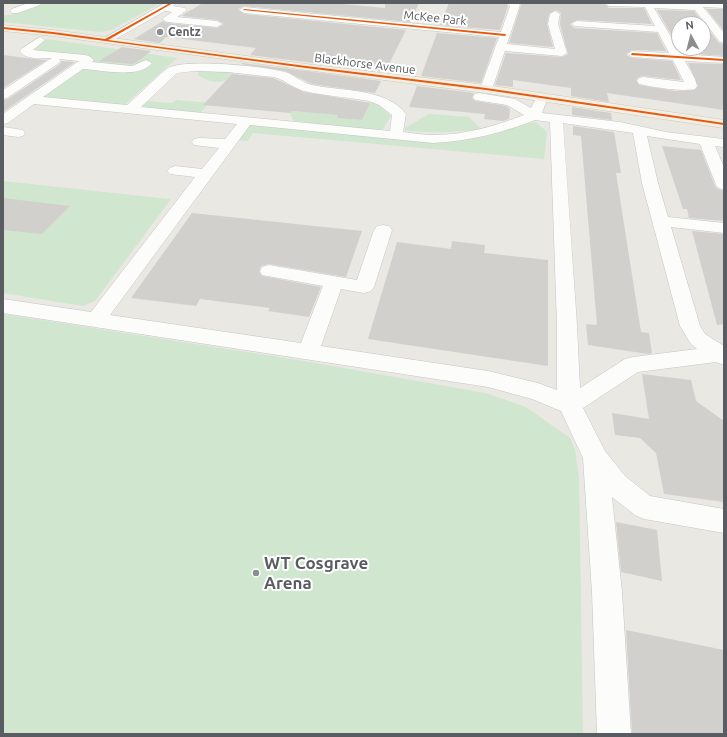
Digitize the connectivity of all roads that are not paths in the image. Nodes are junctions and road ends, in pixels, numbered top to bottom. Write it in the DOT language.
graph roads {
  1 [pos="38,3"];
  2 [pos="295,3"];
  3 [pos="512,3"];
  4 [pos="609,3"];
  5 [pos="647,4"];
  6 [pos="696,5"];
  7 [pos="724,5"];
  8 [pos="167,6"];
  9 [pos="244,10"];
  10 [pos="16,11"];
  11 [pos="283,13"];
  12 [pos="554,14"];
  13 [pos="137,22"];
  14 [pos="151,24"];
  15 [pos="217,24"];
  16 [pos="577,24"];
  17 [pos="3,28"];
  18 [pos="661,29"];
  19 [pos="505,34"];
  20 [pos="40,40"];
  21 [pos="106,40"];
  22 [pos="724,40"];
  23 [pos="501,47"];
  24 [pos="632,54"];
  25 [pos="677,57"];
  26 [pos="724,60"];
  27 [pos="55,62"];
  28 [pos="146,63"];
  29 [pos="82,65"];
  30 [pos="195,68"];
  31 [pos="197,80"];
  32 [pos="644,81"];
  33 [pos="482,93"];
  34 [pos="3,95"];
  35 [pos="542,97"];
  36 [pos="32,100"];
  37 [pos="130,110"];
  38 [pos="534,116"];
  39 [pos="556,118"];
  40 [pos="3,120"];
  41 [pos="246,121"];
  42 [pos="724,124"];
  43 [pos="3,131"];
  44 [pos="638,131"];
  45 [pos="18,133"];
  46 [pos="396,136"];
  47 [pos="705,140"];
  48 [pos="199,142"];
  49 [pos="724,143"];
  50 [pos="229,144"];
  51 [pos="175,171"];
  52 [pos="207,174"];
  53 [pos="724,186"];
  54 [pos="660,221"];
  55 [pos="724,228"];
  56 [pos="383,230"];
  57 [pos="269,271"];
  58 [pos="334,282"];
  59 [pos="3,306"];
  60 [pos="96,320"];
  61 [pos="308,352"];
  62 [pos="721,355"];
  63 [pos="570,405"];
  64 [pos="596,458"];
  65 [pos="724,521"];
  66 [pos="614,734"];
  1 -- 10 [label="street"];
  2 -- 11 [label="street"];
  3 -- 19 [label="street"];
  4 -- 5 [label="street"];
  5 -- 6 [label="street"];
  5 -- 18 [label="street"];
  6 -- 7 [label="street"];
  6 -- 22 [label="street"];
  8 -- 13 [label="street"];
  8 -- 15 [label="street"];
  9 -- 11 [label="street, McKee Park"];
  11 -- 19 [label="street, McKee Park"];
  12 -- 23 [label="street"];
  13 -- 14 [label="street"];
  13 -- 21 [label="street"];
  16 -- 18 [label="street"];
  17 -- 21 [label="main road, Blackhorse Avenue"];
  18 -- 25 [label="street"];
  19 -- 23 [label="street"];
  20 -- 29 [label="street"];
  21 -- 33 [label="main road, Blackhorse Avenue"];
  23 -- 33 [label="street"];
  24 -- 25 [label="street"];
  25 -- 26 [label="street"];
  25 -- 32 [label="street"];
  27 -- 34 [label="street"];
  28 -- 29 [label="street"];
  29 -- 36 [label="street"];
  30 -- 31 [label="street"];
  30 -- 37 [label="street"];
  30 -- 46 [label="street"];
  33 -- 35 [label="main road, Blackhorse Avenue"];
  33 -- 38 [label="street"];
  35 -- 38 [label="street"];
  35 -- 42 [label="main road, Blackhorse Avenue"];
  36 -- 37 [label="street"];
  36 -- 40 [label="street"];
  37 -- 41 [label="street"];
  38 -- 39 [label="street"];
  38 -- 46 [label="street"];
  39 -- 44 [label="street"];
  39 -- 63 [label="street"];
  41 -- 46 [label="street"];
  41 -- 50 [label="street"];
  43 -- 45 [label="street"];
  44 -- 47 [label="street"];
  44 -- 54 [label="street"];
  47 -- 49 [label="street"];
  47 -- 53 [label="street"];
  48 -- 50 [label="street"];
  50 -- 52 [label="street"];
  51 -- 52 [label="street"];
  52 -- 60 [label="street"];
  54 -- 55 [label="street"];
  54 -- 62 [label="street"];
  56 -- 58 [label="street"];
  57 -- 58 [label="street"];
  58 -- 61 [label="street"];
  59 -- 60 [label="street"];
  60 -- 61 [label="street"];
  61 -- 63 [label="street"];
  62 -- 63 [label="street"];
  63 -- 64 [label="street"];
  64 -- 65 [label="street"];
  64 -- 66 [label="street"];
}
